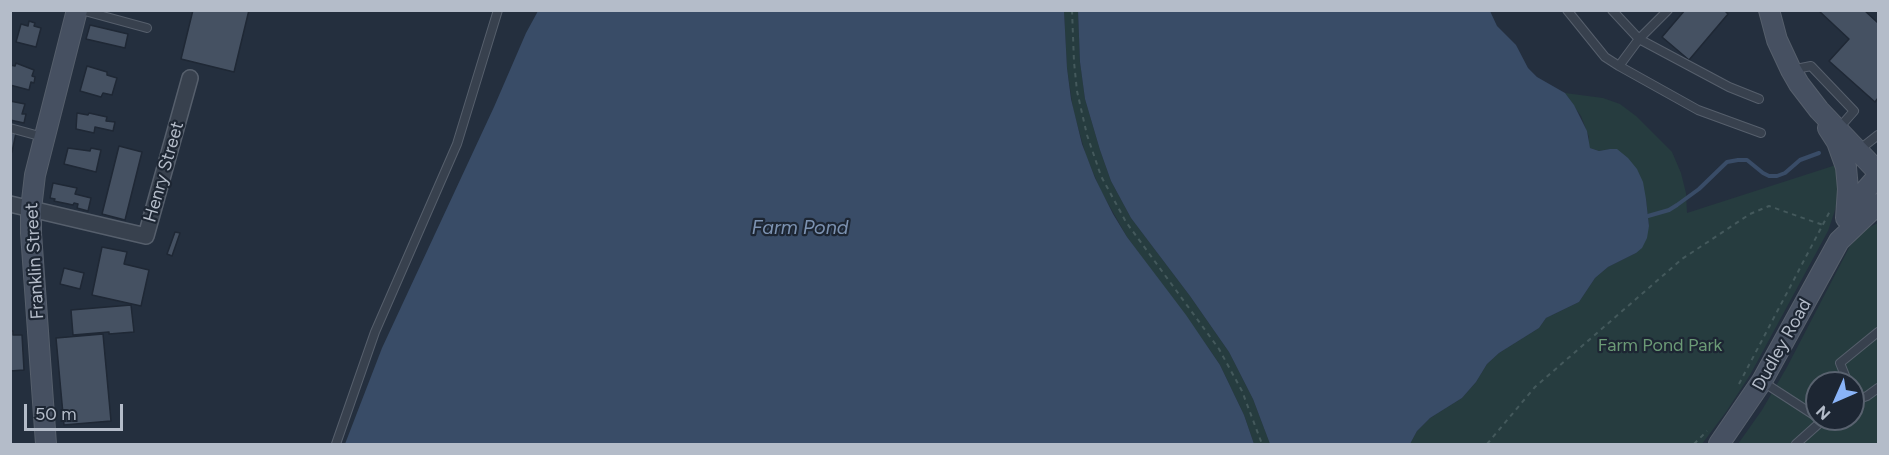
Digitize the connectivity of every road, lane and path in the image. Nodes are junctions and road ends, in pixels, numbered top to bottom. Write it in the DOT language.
graph roads {
  1 [pos="79,10"];
  2 [pos="498,10"];
  3 [pos="1072,10"];
  4 [pos="1567,10"];
  5 [pos="1612,10"];
  6 [pos="1668,10"];
  7 [pos="1770,10"];
  8 [pos="147,28"];
  9 [pos="1639,39"];
  10 [pos="1619,66"];
  11 [pos="1791,70"];
  12 [pos="190,78"];
  13 [pos="1759,99"];
  14 [pos="1813,102"];
  15 [pos="10,128"];
  16 [pos="1838,129"];
  17 [pos="1761,134"];
  18 [pos="1878,135"];
  19 [pos="44,137"];
  20 [pos="1858,151"];
  21 [pos="1878,174"];
  22 [pos="10,204"];
  23 [pos="1878,204"];
  24 [pos="31,209"];
  25 [pos="1845,216"];
  26 [pos="1878,216"];
  27 [pos="1823,225"];
  28 [pos="1878,332"];
  29 [pos="1843,371"];
  30 [pos="1762,381"];
  31 [pos="1878,388"];
  32 [pos="1735,391"];
  33 [pos="1865,396"];
  34 [pos="1805,409"];
  35 [pos="1809,431"];
  36 [pos="1713,437"];
  37 [pos="46,444"];
  38 [pos="336,444"];
  39 [pos="1262,444"];
  40 [pos="1487,444"];
  41 [pos="1694,444"];
  42 [pos="1796,444"];
  1 -- 8 [label="lane"];
  1 -- 19 [label="street, Franklin Street"];
  2 -- 38 [label="lane"];
  3 -- 39 [label="path"];
  4 -- 10 [label="lane"];
  5 -- 9 [label="lane"];
  6 -- 9 [label="lane"];
  7 -- 11 [label="street"];
  9 -- 10 [label="lane"];
  9 -- 13 [label="lane"];
  10 -- 17 [label="lane"];
  11 -- 14 [label="street"];
  11 -- 16 [label="lane"];
  12 -- 24 [label="street, Henry Street"];
  14 -- 16 [label="street"];
  14 -- 25 [label="street"];
  15 -- 19 [label="lane"];
  16 -- 20 [label="street"];
  18 -- 20 [label="lane"];
  19 -- 24 [label="street, Franklin Street"];
  20 -- 21 [label="street"];
  21 -- 25 [label="street, Dudley Road"];
  22 -- 24 [label="street, Henry Street"];
  23 -- 25 [label="street, Dudley Road"];
  24 -- 37 [label="street, Franklin Street"];
  25 -- 26 [label="street"];
  25 -- 27 [label="path"];
  25 -- 30 [label="street, Dudley Road"];
  27 -- 32 [label="path"];
  27 -- 40 [label="path"];
  28 -- 29 [label="lane"];
  30 -- 34 [label="lane"];
  30 -- 36 [label="street, Dudley Road"];
  31 -- 33 [label="lane"];
  35 -- 42 [label="lane"];
  36 -- 41 [label="path"];
}
